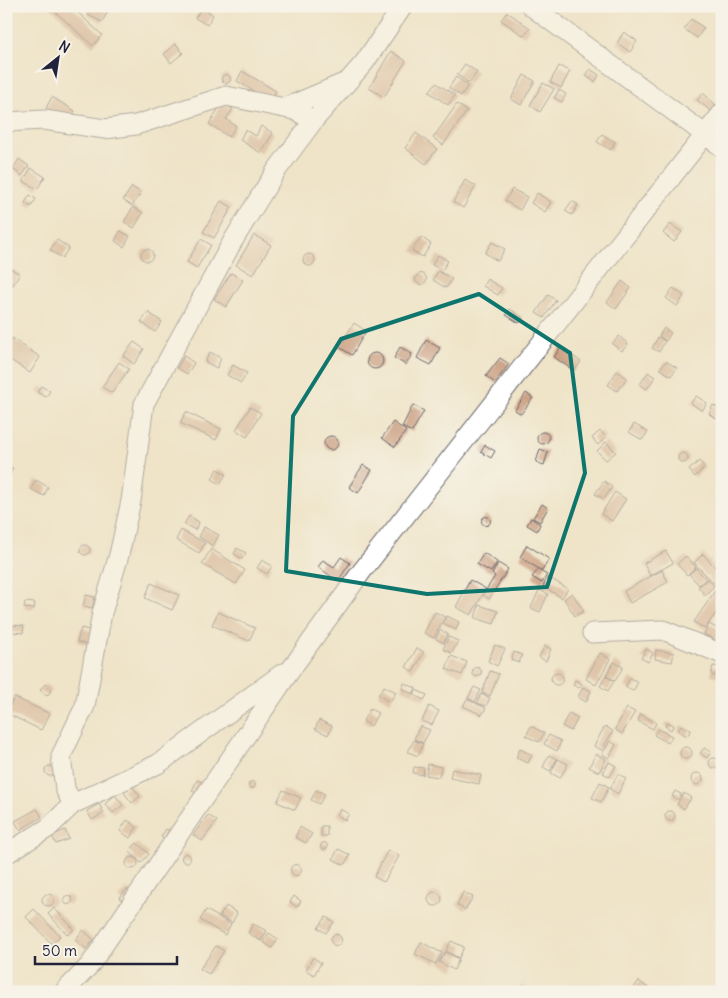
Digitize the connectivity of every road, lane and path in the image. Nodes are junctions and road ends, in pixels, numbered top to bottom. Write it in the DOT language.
graph roads {
  1 [pos="403,6"];
  2 [pos="531,6"];
  3 [pos="347,81"];
  4 [pos="285,108"];
  5 [pos="722,113"];
  6 [pos="314,120"];
  7 [pos="6,122"];
  8 [pos="705,135"];
  9 [pos="722,148"];
  10 [pos="592,632"];
  11 [pos="722,654"];
  12 [pos="294,665"];
  13 [pos="73,804"];
  14 [pos="6,854"];
  15 [pos="64,992"];
  1 -- 3 [label="street"];
  2 -- 8 [label="street"];
  3 -- 4 [label="street"];
  3 -- 6 [label="street"];
  4 -- 6 [label="street"];
  4 -- 7 [label="street"];
  5 -- 8 [label="street"];
  6 -- 13 [label="street"];
  8 -- 9 [label="street"];
  8 -- 12 [label="street"];
  10 -- 11 [label="street"];
  12 -- 13 [label="street"];
  12 -- 15 [label="street"];
  13 -- 14 [label="street"];
}
